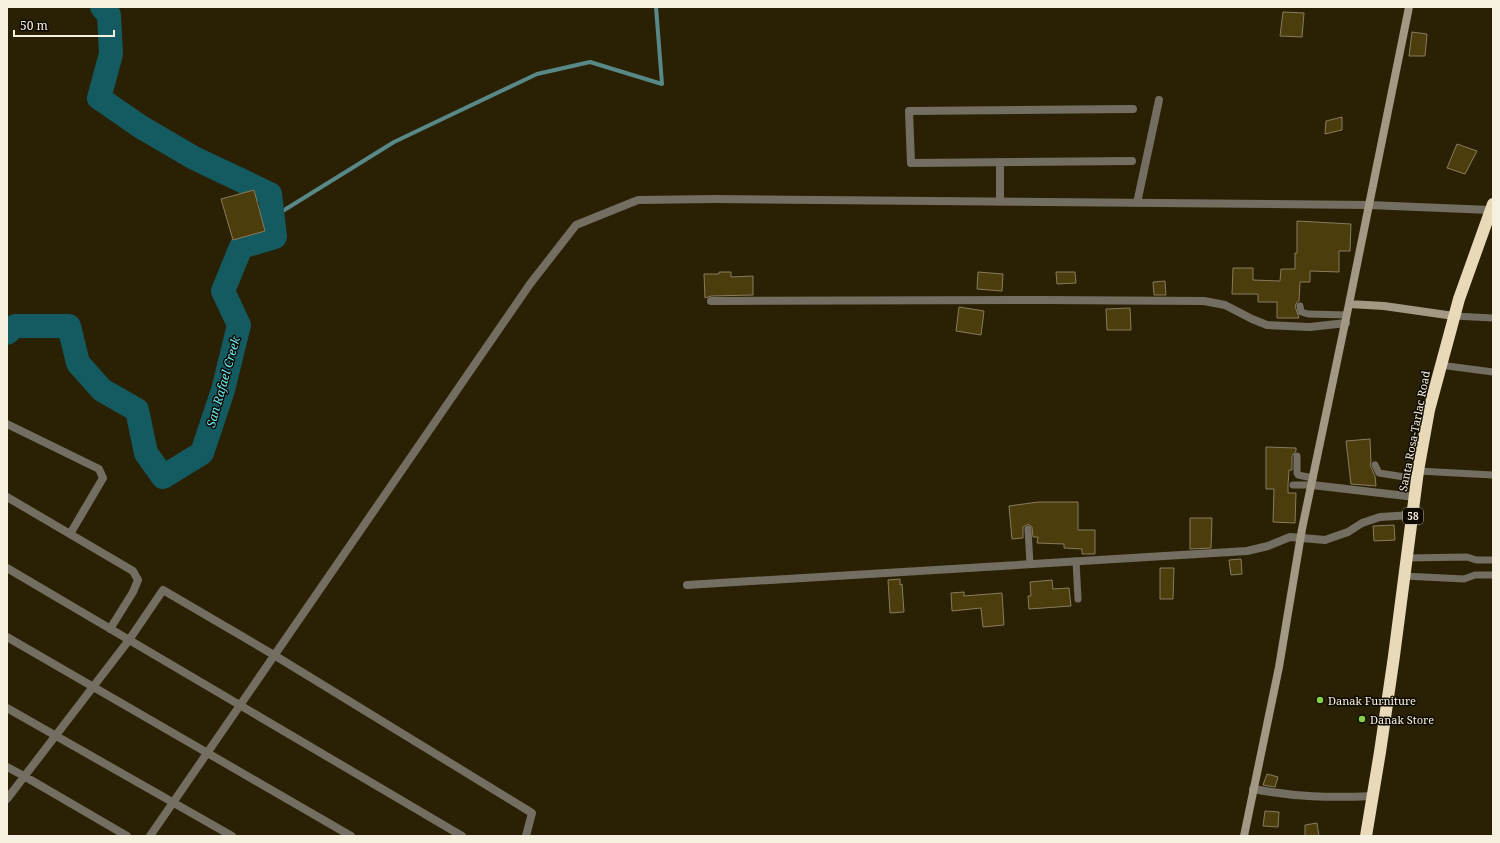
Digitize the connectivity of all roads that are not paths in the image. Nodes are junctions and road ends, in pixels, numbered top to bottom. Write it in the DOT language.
graph roads {
  1 [pos="1409,7"];
  2 [pos="1159,100"];
  3 [pos="1133,109"];
  4 [pos="1132,161"];
  5 [pos="1000,162"];
  6 [pos="1000,202"];
  7 [pos="1137,203"];
  8 [pos="1369,205"];
  9 [pos="1492,207"];
  10 [pos="711,301"];
  11 [pos="1349,304"];
  12 [pos="1300,306"];
  13 [pos="1454,316"];
  14 [pos="1493,318"];
  15 [pos="1346,319"];
  16 [pos="1440,364"];
  17 [pos="1493,372"];
  18 [pos="7,424"];
  19 [pos="1297,456"];
  20 [pos="1375,465"];
  21 [pos="1417,475"];
  22 [pos="1493,475"];
  23 [pos="1312,482"];
  24 [pos="1293,485"];
  25 [pos="7,497"];
  26 [pos="1415,497"];
  27 [pos="1413,515"];
  28 [pos="1028,529"];
  29 [pos="70,534"];
  30 [pos="1300,538"];
  31 [pos="1407,558"];
  32 [pos="1493,560"];
  33 [pos="1076,561"];
  34 [pos="1030,564"];
  35 [pos="7,568"];
  36 [pos="1493,575"];
  37 [pos="1404,576"];
  38 [pos="687,585"];
  39 [pos="1078,599"];
  40 [pos="110,629"];
  41 [pos="7,637"];
  42 [pos="129,640"];
  43 [pos="274,655"];
  44 [pos="93,686"];
  45 [pos="240,705"];
  46 [pos="7,708"];
  47 [pos="55,735"];
  48 [pos="207,753"];
  49 [pos="7,767"];
  50 [pos="24,776"];
  51 [pos="1253,789"];
  52 [pos="1373,796"];
  53 [pos="7,799"];
  54 [pos="173,802"];
  55 [pos="127,836"];
  56 [pos="150,836"];
  57 [pos="232,836"];
  58 [pos="351,836"];
  59 [pos="462,836"];
  60 [pos="526,836"];
  61 [pos="1244,836"];
  62 [pos="1366,836"];
  1 -- 8 [label="street"];
  2 -- 7 [label="street"];
  3 -- 5 [label="street"];
  4 -- 5 [label="street"];
  5 -- 6 [label="street"];
  6 -- 7 [label="street"];
  6 -- 43 [label="street"];
  7 -- 8 [label="street"];
  8 -- 9 [label="street"];
  8 -- 11 [label="street"];
  9 -- 13 [label="highway, Santa Rosa-Tarlac Road / 58"];
  10 -- 15 [label="street"];
  11 -- 13 [label="street"];
  11 -- 15 [label="street"];
  12 -- 15 [label="lane"];
  13 -- 14 [label="lane"];
  13 -- 16 [label="highway, Santa Rosa-Tarlac Road / 58"];
  15 -- 23 [label="street"];
  16 -- 17 [label="lane"];
  16 -- 21 [label="highway, Santa Rosa-Tarlac Road / 58"];
  18 -- 29 [label="street"];
  19 -- 23 [label="lane"];
  20 -- 21 [label="lane"];
  21 -- 22 [label="lane"];
  21 -- 26 [label="highway, Santa Rosa-Tarlac Road / 58"];
  23 -- 24 [label="lane"];
  23 -- 26 [label="street"];
  23 -- 30 [label="street"];
  25 -- 29 [label="street"];
  26 -- 27 [label="highway, Santa Rosa-Tarlac Road / 58"];
  27 -- 30 [label="street"];
  27 -- 31 [label="highway, Santa Rosa-Tarlac Road / 58"];
  28 -- 34 [label="lane"];
  29 -- 40 [label="street"];
  30 -- 33 [label="street"];
  30 -- 51 [label="street"];
  31 -- 32 [label="lane"];
  31 -- 37 [label="highway, Santa Rosa-Tarlac Road / 58"];
  33 -- 34 [label="street"];
  33 -- 39 [label="lane"];
  34 -- 38 [label="street"];
  35 -- 40 [label="street"];
  36 -- 37 [label="lane"];
  37 -- 52 [label="highway, Santa Rosa-Tarlac Road / 58"];
  40 -- 42 [label="street"];
  41 -- 44 [label="street"];
  42 -- 43 [label="street"];
  42 -- 44 [label="street"];
  42 -- 45 [label="street"];
  43 -- 45 [label="street"];
  43 -- 60 [label="street"];
  44 -- 47 [label="street"];
  44 -- 48 [label="street"];
  45 -- 48 [label="street"];
  45 -- 59 [label="street"];
  46 -- 47 [label="street"];
  47 -- 50 [label="street"];
  47 -- 54 [label="street"];
  48 -- 54 [label="street"];
  48 -- 58 [label="street"];
  49 -- 50 [label="street"];
  50 -- 53 [label="street"];
  50 -- 55 [label="street"];
  51 -- 52 [label="street"];
  51 -- 61 [label="street"];
  52 -- 62 [label="highway, Santa Rosa-Tarlac Road / 58"];
  54 -- 56 [label="street"];
  54 -- 57 [label="street"];
}
